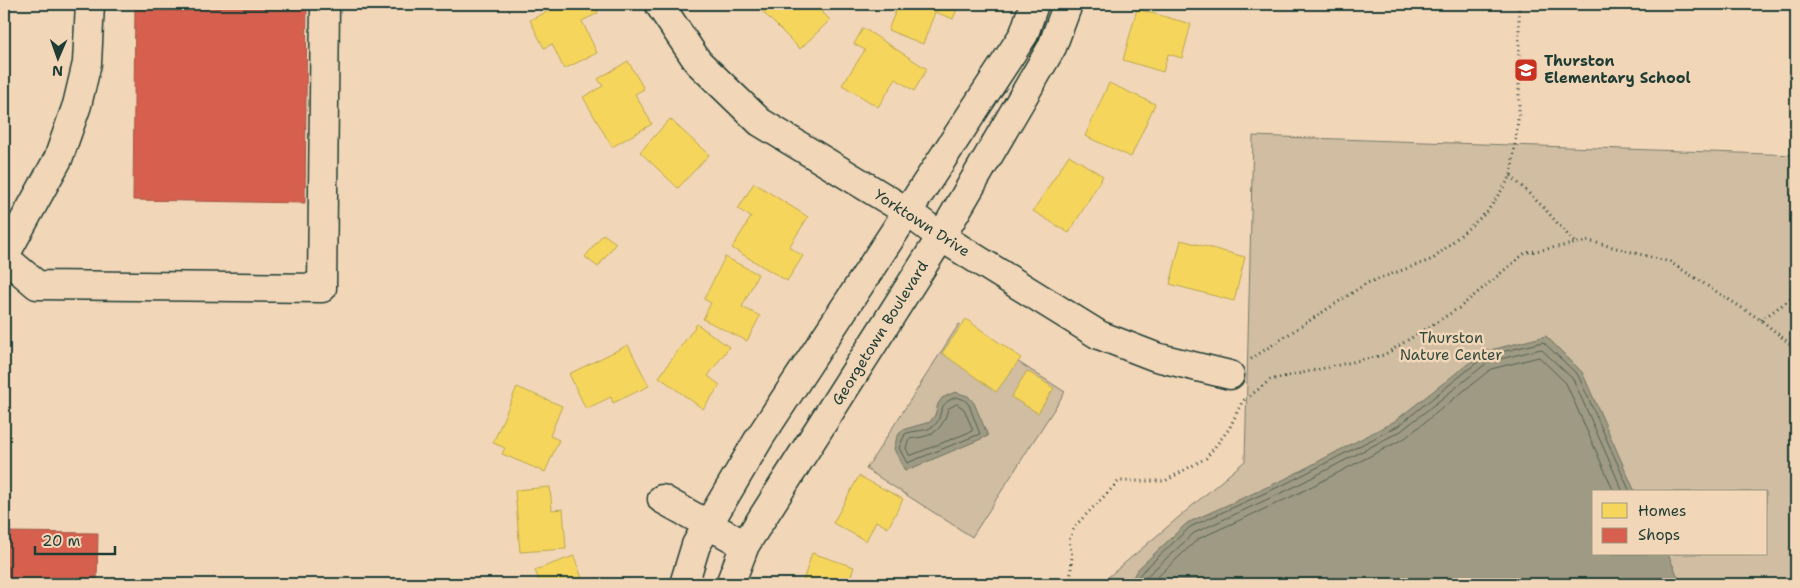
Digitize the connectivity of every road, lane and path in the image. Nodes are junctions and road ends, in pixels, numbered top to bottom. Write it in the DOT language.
graph roads {
  1 [pos="90,4"];
  2 [pos="325,4"];
  3 [pos="659,4"];
  4 [pos="1034,4"];
  5 [pos="1520,4"];
  6 [pos="1060,7"];
  7 [pos="1511,176"];
  8 [pos="908,212"];
  9 [pos="941,237"];
  10 [pos="1575,243"];
  11 [pos="4,257"];
  12 [pos="1796,295"];
  13 [pos="1761,320"];
  14 [pos="1796,348"];
  15 [pos="1230,374"];
  16 [pos="662,499"];
  17 [pos="708,524"];
  18 [pos="745,545"];
  19 [pos="684,584"];
  20 [pos="730,584"];
  21 [pos="1070,584"];
  1 -- 11 [label="street"];
  2 -- 11 [label="street"];
  3 -- 8 [label="street, Yorktown Drive"];
  4 -- 8 [label="street"];
  5 -- 7 [label="path"];
  6 -- 9 [label="street, Georgetown Boulevard"];
  7 -- 10 [label="path"];
  7 -- 15 [label="path"];
  8 -- 9 [label="street, Yorktown Drive"];
  8 -- 17 [label="street"];
  9 -- 15 [label="street, Yorktown Drive"];
  9 -- 18 [label="street, Georgetown Boulevard"];
  10 -- 13 [label="path"];
  10 -- 21 [label="path"];
  12 -- 13 [label="path"];
  13 -- 14 [label="path"];
  16 -- 17 [label="street"];
  17 -- 18 [label="street"];
  17 -- 19 [label="street"];
  18 -- 20 [label="street, Georgetown Boulevard"];
}
